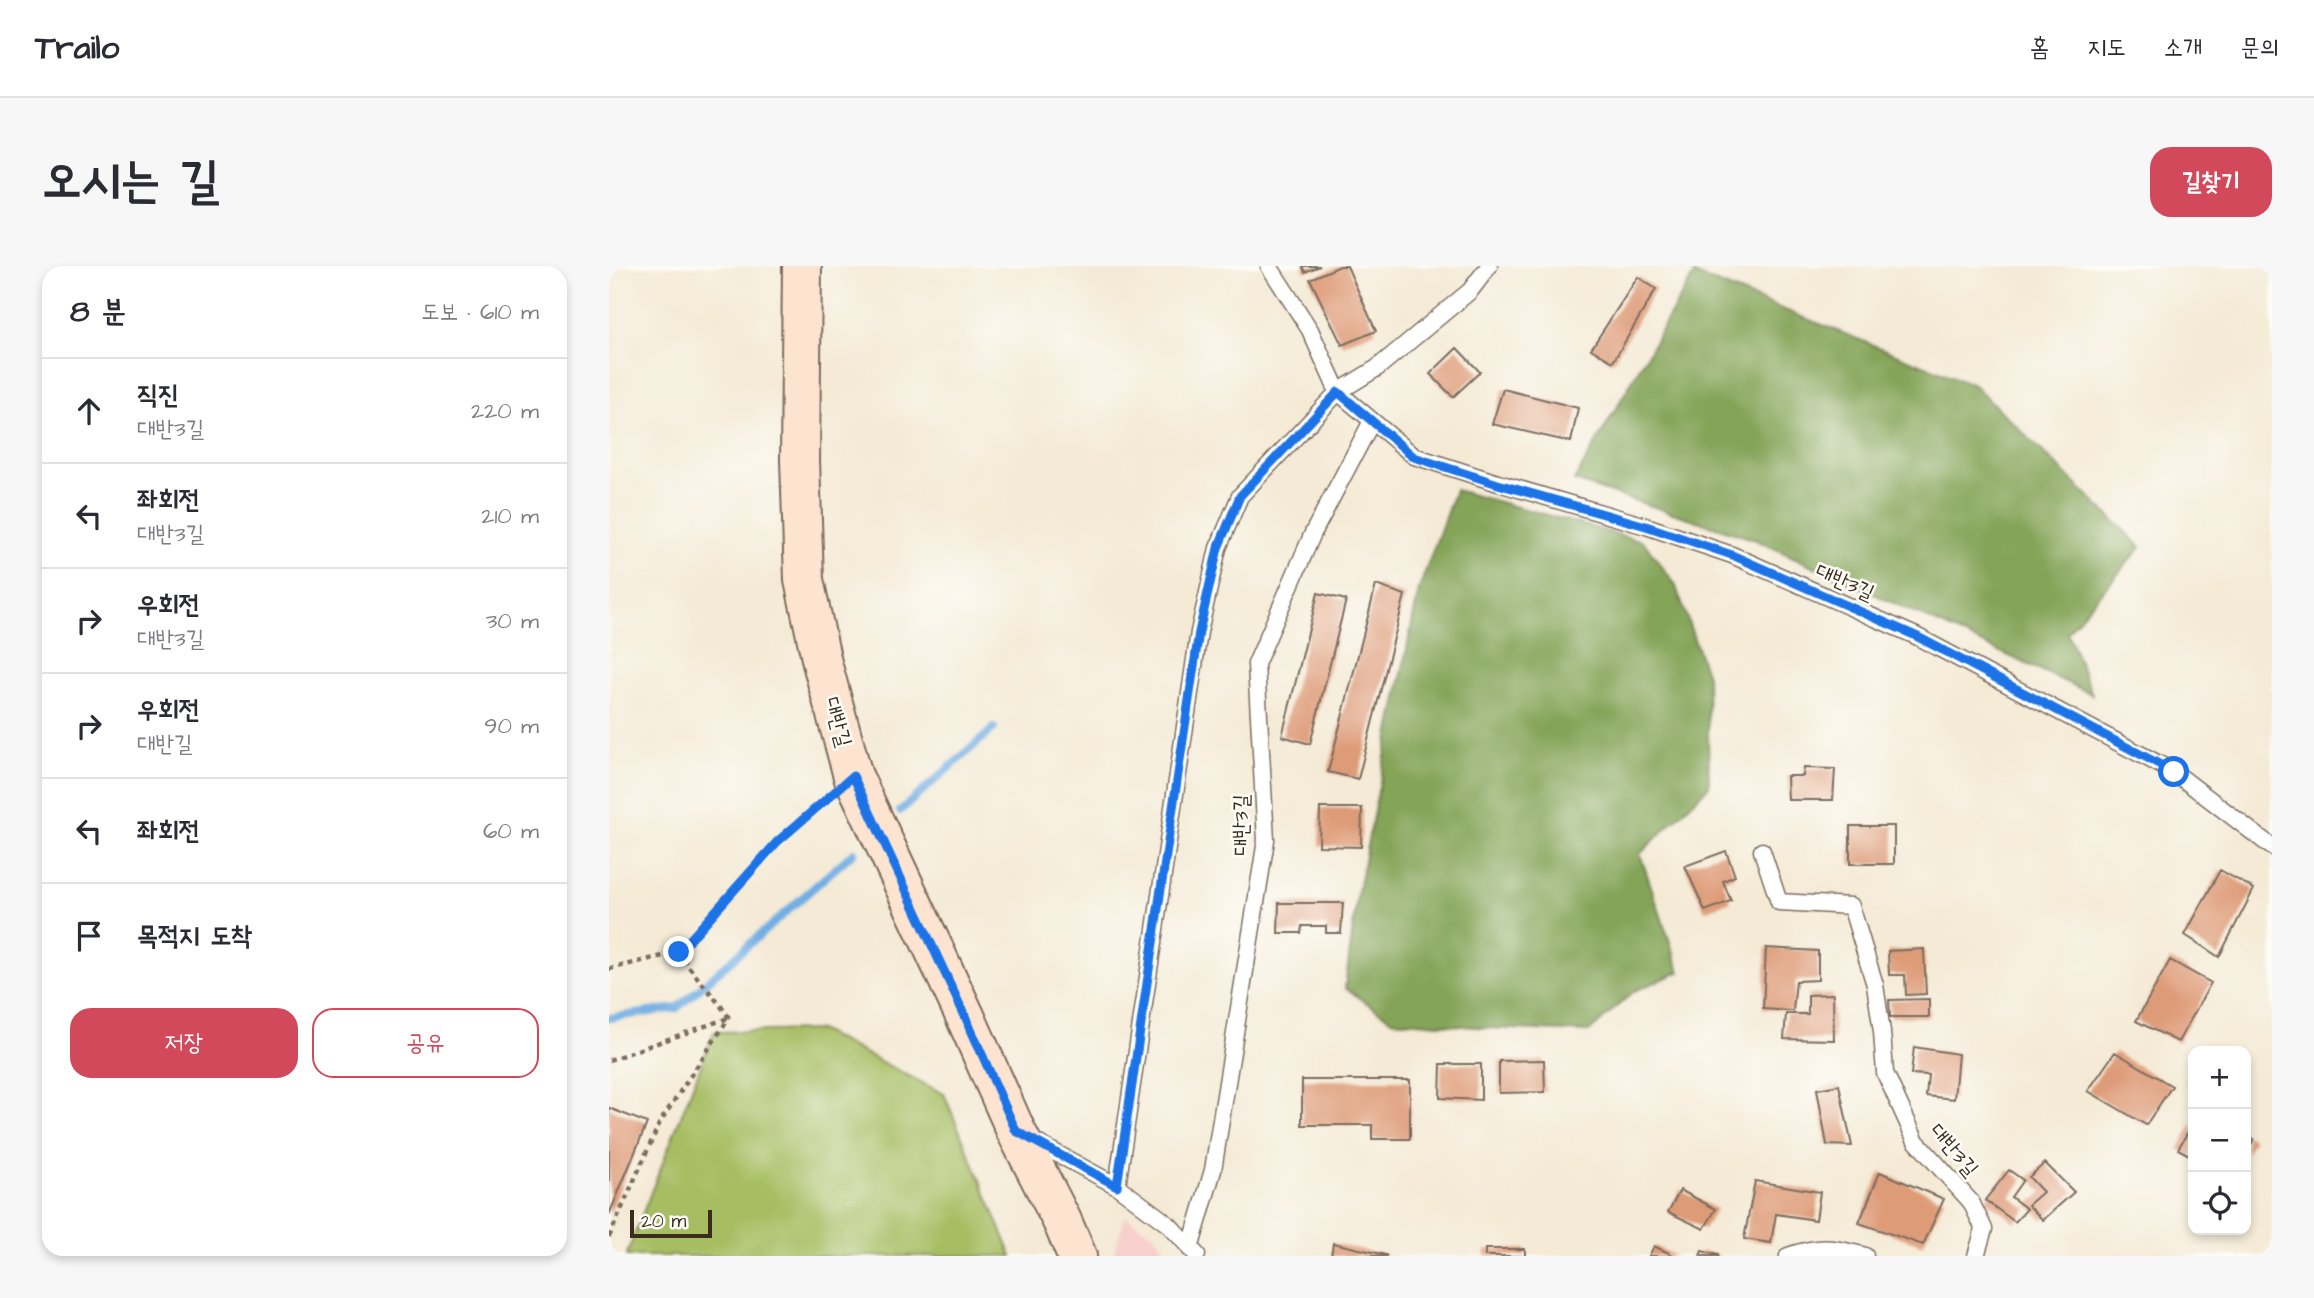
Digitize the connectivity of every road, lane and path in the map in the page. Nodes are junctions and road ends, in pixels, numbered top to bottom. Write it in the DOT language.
graph roads {
  1 [pos="801,266"];
  2 [pos="1269,266"];
  3 [pos="1489,266"];
  4 [pos="1338,392"];
  5 [pos="1372,421"];
  6 [pos="853,776"];
  7 [pos="2272,847"];
  8 [pos="1762,851"];
  9 [pos="679,952"];
  10 [pos="609,969"];
  11 [pos="729,1018"];
  12 [pos="609,1060"];
  13 [pos="1016,1131"];
  14 [pos="1117,1186"];
  15 [pos="609,1237"];
  16 [pos="1194,1252"];
  17 [pos="1077,1256"];
  18 [pos="1788,1256"];
  19 [pos="1865,1256"];
  20 [pos="1976,1256"];
  1 -- 6 [label="street, 대반길"];
  2 -- 4 [label="lane, 대반3길"];
  3 -- 4 [label="lane"];
  4 -- 5 [label="lane, 대반3길"];
  4 -- 14 [label="lane"];
  5 -- 7 [label="lane, 대반3길"];
  5 -- 16 [label="lane, 대반3길"];
  6 -- 9 [label="path"];
  6 -- 13 [label="street, 대반길"];
  8 -- 20 [label="lane, 대반3길"];
  9 -- 10 [label="path"];
  9 -- 11 [label="path"];
  11 -- 12 [label="path"];
  11 -- 15 [label="path"];
  13 -- 14 [label="lane, 대반3길"];
  13 -- 17 [label="street, 대반길"];
  14 -- 16 [label="lane, 대반3길"];
  18 -- 19 [label="lane"];
}
